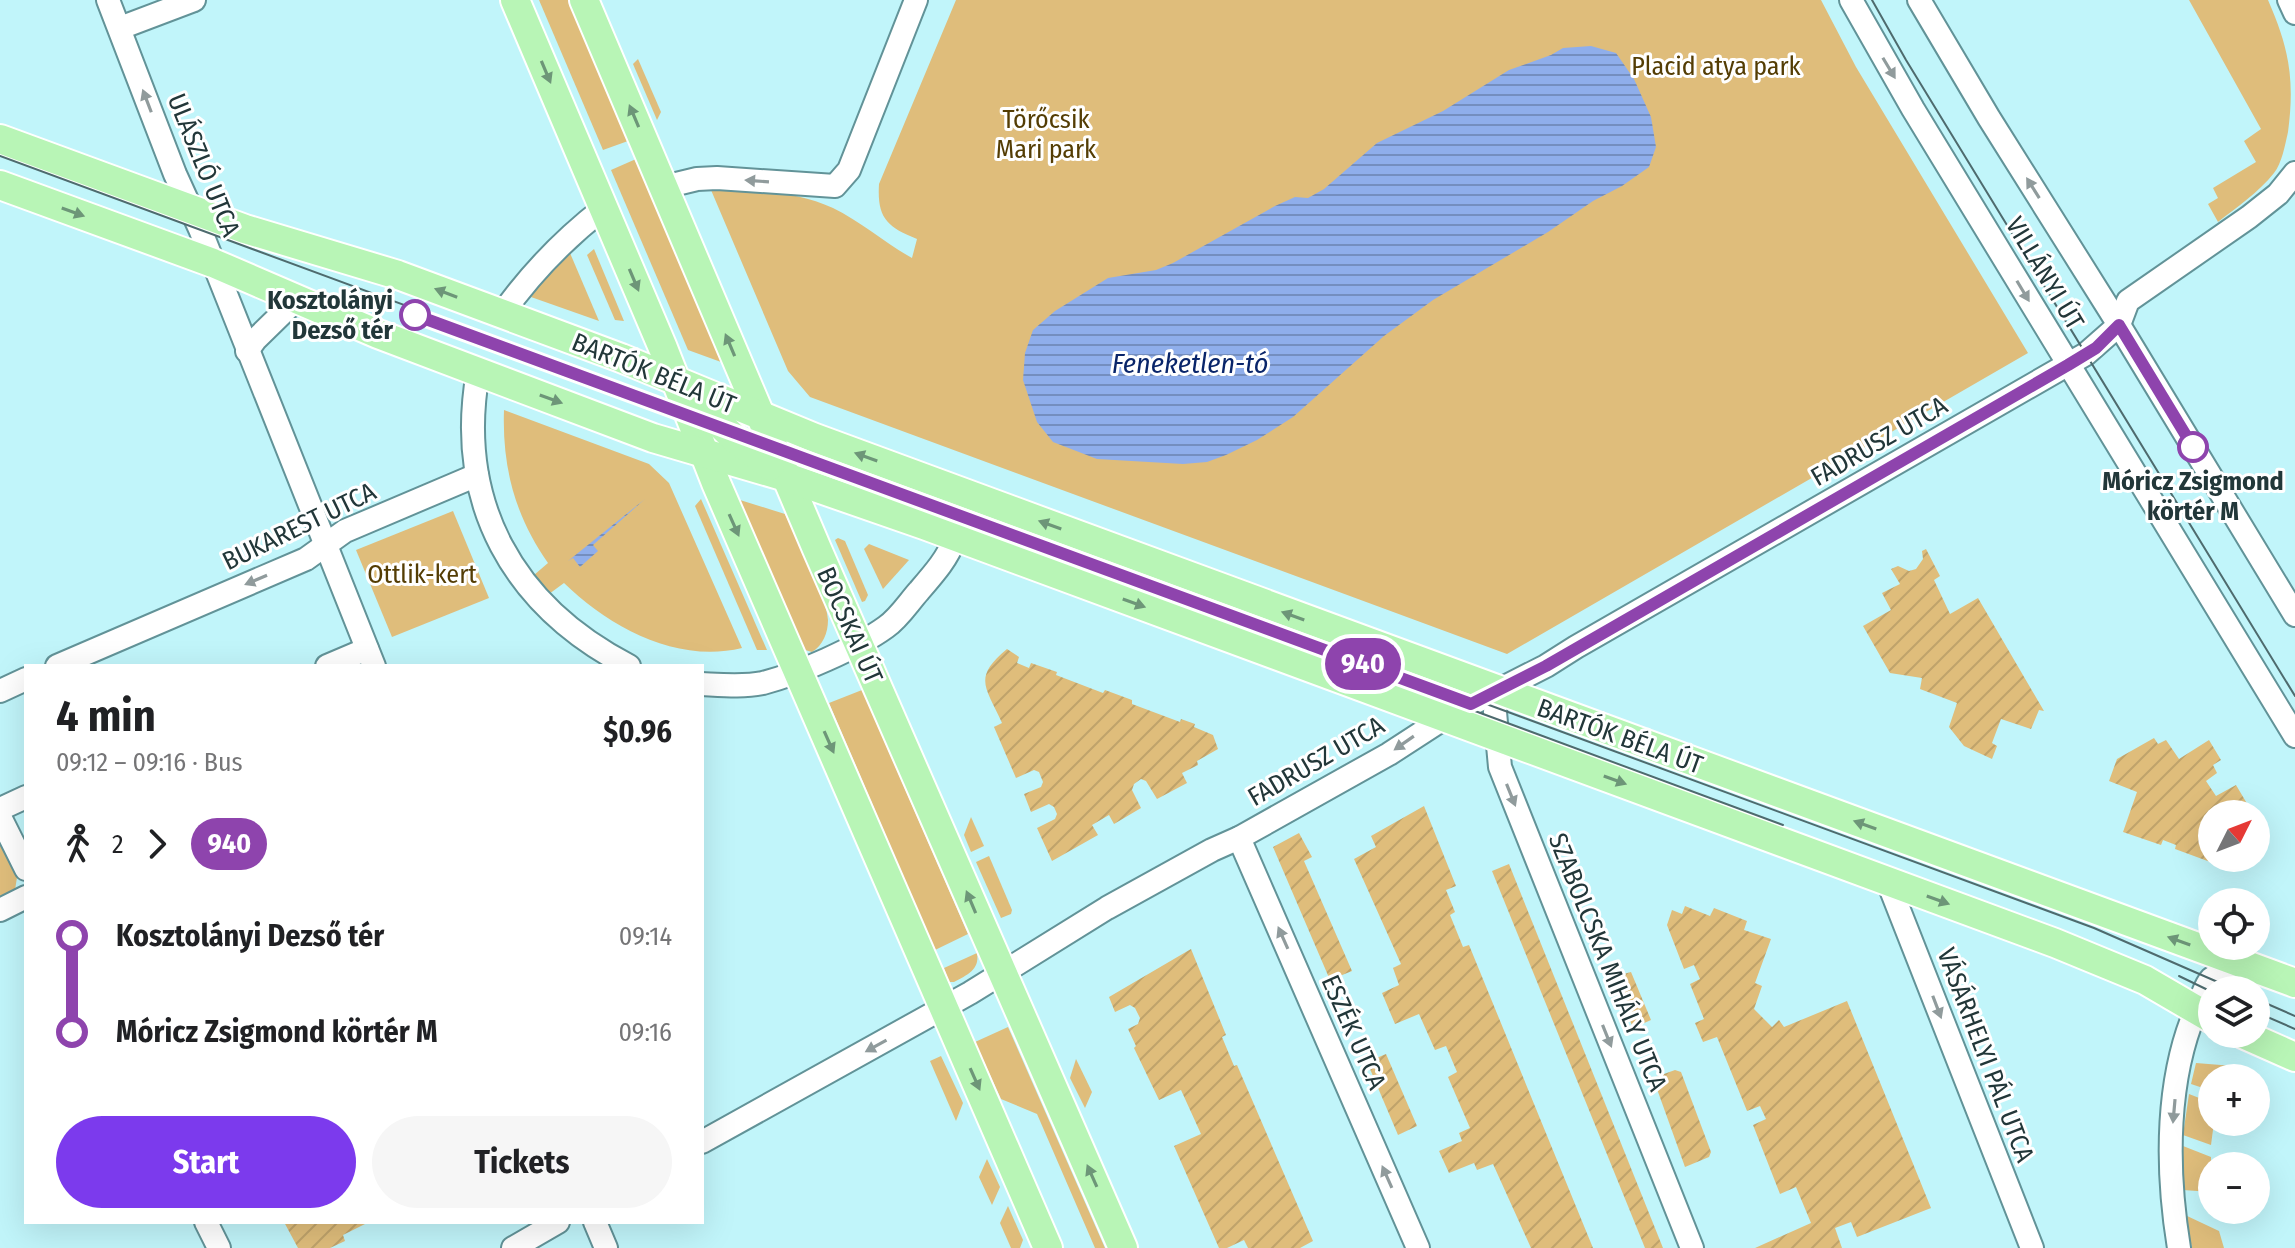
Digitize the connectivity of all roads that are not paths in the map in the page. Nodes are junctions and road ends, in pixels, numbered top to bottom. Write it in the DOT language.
graph roads {
  1 [pos="108,0"];
  2 [pos="194,0"];
  3 [pos="515,0"];
  4 [pos="584,0"];
  5 [pos="916,0"];
  6 [pos="1851,0"];
  7 [pos="1919,0"];
  8 [pos="2289,0"];
  9 [pos="2295,13"];
  10 [pos="120,28"];
  11 [pos="0,139"];
  12 [pos="2295,173"];
  13 [pos="0,185"];
  14 [pos="664,187"];
  15 [pos="604,208"];
  16 [pos="192,210"];
  17 [pos="213,263"];
  18 [pos="298,298"];
  19 [pos="502,314"];
  20 [pos="2119,325"];
  21 [pos="247,351"];
  22 [pos="2068,365"];
  23 [pos="478,372"];
  24 [pos="676,381"];
  25 [pos="760,417"];
  26 [pos="704,453"];
  27 [pos="477,475"];
  28 [pos="786,477"];
  29 [pos="940,484"];
  30 [pos="955,537"];
  31 [pos="325,545"];
  32 [pos="2295,615"];
  33 [pos="859,643"];
  34 [pos="371,658"];
  35 [pos="62,664"];
  36 [pos="338,664"];
  37 [pos="626,664"];
  38 [pos="797,671"];
  39 [pos="24,680"];
  40 [pos="704,684"];
  41 [pos="0,691"];
  42 [pos="1498,691"];
  43 [pos="1446,717"];
  44 [pos="1496,736"];
  45 [pos="2295,736"];
  46 [pos="24,798"];
  47 [pos="0,809"];
  48 [pos="0,817"];
  49 [pos="1239,838"];
  50 [pos="24,865"];
  51 [pos="1888,882"];
  52 [pos="24,898"];
  53 [pos="0,910"];
  54 [pos="2252,968"];
  55 [pos="1002,974"];
  56 [pos="2217,976"];
  57 [pos="2295,983"];
  58 [pos="944,1008"];
  59 [pos="2198,1011"];
  60 [pos="2198,1021"];
  61 [pos="2270,1046"];
  62 [pos="2295,1057"];
  63 [pos="704,1141"];
  64 [pos="207,1224"];
  65 [pos="555,1224"];
  66 [pos="596,1224"];
  67 [pos="219,1248"];
  68 [pos="513,1248"];
  69 [pos="606,1248"];
  70 [pos="1048,1248"];
  71 [pos="1123,1248"];
  72 [pos="1418,1248"];
  73 [pos="1692,1248"];
  74 [pos="2032,1248"];
  75 [pos="2179,1248"];
  1 -- 10 [label="street, ULÁSZLÓ UTCA"];
  2 -- 10 [label="street"];
  3 -- 15 [label="main road, one-way"];
  14 -- 4 [label="main road, BOCSKAI ÚT, one-way"];
  5 -- 14 [label="street, one-way"];
  6 -- 22 [label="street, VILLÁNYI ÚT, one-way"];
  20 -- 7 [label="street, VILLÁNYI ÚT, one-way"];
  8 -- 9 [label="street"];
  16 -- 10 [label="street, ULÁSZLÓ UTCA, one-way"];
  11 -- 16 [label="main road, BARTÓK BÉLA ÚT"];
  12 -- 20 [label="street, FADRUSZ UTCA"];
  13 -- 17 [label="main road, BARTÓK BÉLA ÚT, one-way"];
  25 -- 14 [label="main road, BOCSKAI ÚT, one-way"];
  15 -- 19 [label="street"];
  15 -- 24 [label="main road, one-way"];
  16 -- 17 [label="street, ULÁSZLÓ UTCA"];
  19 -- 16 [label="main road, BARTÓK BÉLA ÚT, one-way"];
  17 -- 18 [label="main road, BARTÓK BÉLA ÚT"];
  17 -- 21 [label="street, ULÁSZLÓ UTCA"];
  18 -- 21 [label="street"];
  18 -- 23 [label="main road, BARTÓK BÉLA ÚT"];
  19 -- 24 [label="main road, BARTÓK BÉLA ÚT"];
  20 -- 22 [label="street, FADRUSZ UTCA"];
  20 -- 32 [label="street, VILLÁNYI ÚT"];
  21 -- 31 [label="street, ULÁSZLÓ UTCA"];
  22 -- 42 [label="street, FADRUSZ UTCA"];
  22 -- 45 [label="street, VILLÁNYI ÚT"];
  23 -- 26 [label="main road, BARTÓK BÉLA ÚT, one-way"];
  23 -- 27 [label="street"];
  24 -- 25 [label="main road, BARTÓK BÉLA ÚT"];
  24 -- 26 [label="main road"];
  24 -- 28 [label="main road"];
  25 -- 28 [label="main road, BOCSKAI ÚT"];
  29 -- 25 [label="main road, BARTÓK BÉLA ÚT, one-way"];
  26 -- 28 [label="main road, BARTÓK BÉLA ÚT"];
  26 -- 38 [label="main road, one-way"];
  27 -- 31 [label="street, BUKAREST UTCA"];
  27 -- 37 [label="street"];
  28 -- 30 [label="main road, BARTÓK BÉLA ÚT"];
  28 -- 33 [label="main road, BOCSKAI ÚT"];
  29 -- 30 [label="street"];
  42 -- 29 [label="main road, BARTÓK BÉLA ÚT, one-way"];
  30 -- 33 [label="street"];
  30 -- 43 [label="main road, BARTÓK BÉLA ÚT, one-way"];
  31 -- 34 [label="street, ULÁSZLÓ UTCA"];
  31 -- 35 [label="street, BUKAREST UTCA, one-way"];
  33 -- 38 [label="street"];
  55 -- 33 [label="main road, BOCSKAI ÚT, one-way"];
  34 -- 36 [label="street"];
  38 -- 40 [label="street"];
  38 -- 58 [label="main road, one-way"];
  39 -- 41 [label="street"];
  42 -- 43 [label="street, FADRUSZ UTCA"];
  42 -- 44 [label="street, SZABOLCSKA MIHÁLY UTCA"];
  54 -- 42 [label="main road, BARTÓK BÉLA ÚT, one-way"];
  43 -- 44 [label="main road, BARTÓK BÉLA ÚT"];
  43 -- 49 [label="street, FADRUSZ UTCA, one-way"];
  44 -- 51 [label="main road, BARTÓK BÉLA ÚT, one-way"];
  44 -- 73 [label="street, SZABOLCSKA MIHÁLY UTCA, one-way"];
  46 -- 47 [label="street"];
  48 -- 50 [label="street"];
  49 -- 55 [label="street, FADRUSZ UTCA"];
  72 -- 49 [label="street, ESZÉK UTCA, one-way"];
  51 -- 59 [label="main road, BARTÓK BÉLA ÚT, one-way"];
  51 -- 74 [label="street, VÁSÁRHELYI PÁL UTCA, one-way"];
  52 -- 53 [label="street"];
  54 -- 56 [label="street"];
  54 -- 57 [label="main road, BARTÓK BÉLA ÚT"];
  55 -- 58 [label="street, FADRUSZ UTCA"];
  71 -- 55 [label="main road, BOCSKAI ÚT, one-way"];
  58 -- 63 [label="street, FADRUSZ UTCA, one-way"];
  58 -- 70 [label="main road, one-way"];
  60 -- 75 [label="street, one-way"];
  61 -- 62 [label="main road"];
  64 -- 67 [label="street"];
  65 -- 68 [label="street"];
  66 -- 69 [label="street"];
}
